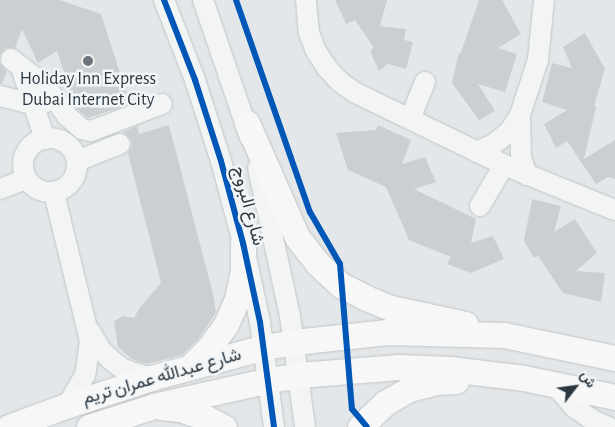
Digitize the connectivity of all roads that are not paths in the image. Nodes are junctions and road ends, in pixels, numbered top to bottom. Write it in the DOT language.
graph roads {
  1 [pos="164,0"];
  2 [pos="203,0"];
  3 [pos="306,0"];
  4 [pos="544,0"];
  5 [pos="425,82"];
  6 [pos="0,96"];
  7 [pos="56,99"];
  8 [pos="33,104"];
  9 [pos="162,104"];
  10 [pos="520,115"];
  11 [pos="410,119"];
  12 [pos="246,123"];
  13 [pos="45,138"];
  14 [pos="119,140"];
  15 [pos="476,152"];
  16 [pos="75,156"];
  17 [pos="504,165"];
  18 [pos="24,173"];
  19 [pos="527,175"];
  20 [pos="0,176"];
  21 [pos="0,189"];
  22 [pos="54,193"];
  23 [pos="480,206"];
  24 [pos="615,210"];
  25 [pos="243,243"];
  26 [pos="87,324"];
  27 [pos="504,335"];
  28 [pos="294,342"];
  29 [pos="264,348"];
  30 [pos="615,358"];
  31 [pos="190,367"];
  32 [pos="299,375"];
  33 [pos="151,378"];
  34 [pos="524,378"];
  35 [pos="269,380"];
  36 [pos="555,385"];
  37 [pos="615,397"];
  38 [pos="68,405"];
  39 [pos="154,406"];
  40 [pos="9,427"];
  41 [pos="89,427"];
  42 [pos="224,427"];
  43 [pos="274,427"];
  44 [pos="305,427"];
  45 [pos="360,427"];
  46 [pos="608,427"];
  1 -- 25 [label="street, شارع البروج"];
  2 -- 12 [label="street, شارع البروج"];
  3 -- 11 [label="street"];
  4 -- 10 [label="street"];
  5 -- 11 [label="street"];
  6 -- 8 [label="street"];
  7 -- 8 [label="street"];
  7 -- 8 [label="street"];
  7 -- 9 [label="street"];
  8 -- 13 [label="street"];
  10 -- 15 [label="street"];
  10 -- 19 [label="street"];
  11 -- 15 [label="street"];
  12 -- 27 [label="main road"];
  12 -- 28 [label="street, شارع البروج"];
  13 -- 16 [label="street"];
  13 -- 18 [label="street"];
  14 -- 16 [label="street"];
  15 -- 17 [label="street"];
  16 -- 22 [label="street"];
  17 -- 19 [label="street"];
  17 -- 23 [label="street"];
  18 -- 20 [label="street"];
  18 -- 21 [label="street"];
  18 -- 22 [label="street"];
  19 -- 24 [label="street"];
  22 -- 26 [label="street"];
  25 -- 29 [label="street, شارع البروج"];
  25 -- 31 [label="main road"];
  26 -- 33 [label="street"];
  26 -- 38 [label="street"];
  27 -- 28 [label="main road, شارع عبدالله عمران تريم"];
  27 -- 30 [label="main road, شارع عبدالله عمران تريم"];
  28 -- 29 [label="main road, شارع عبدالله عمران تريم"];
  28 -- 32 [label="street, شارع البروج"];
  29 -- 31 [label="main road, شارع عبدالله عمران تريم"];
  29 -- 35 [label="street, شارع البروج"];
  31 -- 33 [label="main road, شارع عبدالله عمران تريم"];
  32 -- 34 [label="main road, شارع عبدالله عمران تريم"];
  32 -- 35 [label="main road, شارع عبدالله عمران تريم"];
  32 -- 44 [label="street, شارع البروج"];
  33 -- 38 [label="main road, شارع عبدالله عمران تريم"];
  34 -- 36 [label="main road, شارع عبدالله عمران تريم"];
  34 -- 45 [label="main road"];
  35 -- 39 [label="main road, شارع عبدالله عمران تريم"];
  35 -- 43 [label="street, شارع البروج"];
  36 -- 37 [label="main road, شارع عبدالله عمران تريم"];
  36 -- 46 [label="street"];
  38 -- 40 [label="main road, شارع عبدالله عمران تريم"];
  39 -- 41 [label="main road, شارع عبدالله عمران تريم"];
  39 -- 42 [label="main road"];
}
